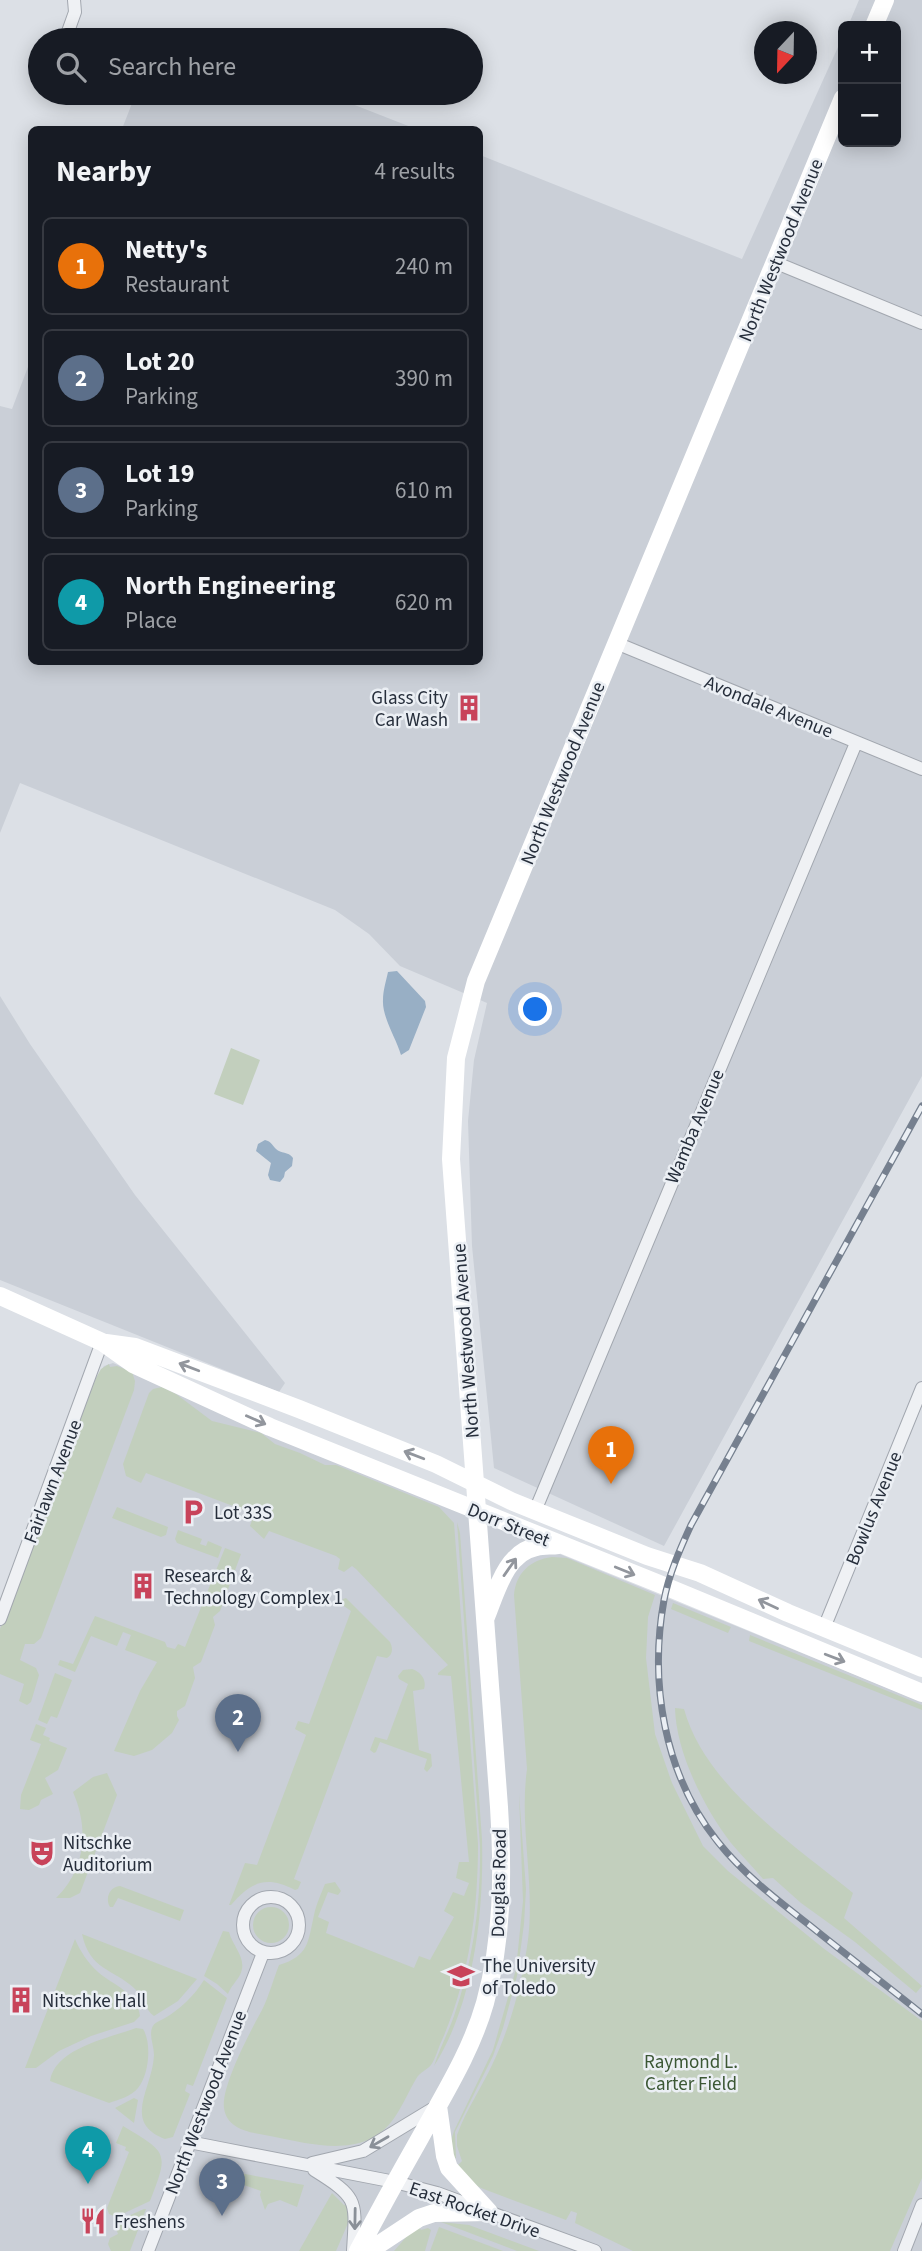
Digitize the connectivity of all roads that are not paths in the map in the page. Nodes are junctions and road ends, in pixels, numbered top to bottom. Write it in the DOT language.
graph roads {
  1 [pos="885,0"];
  2 [pos="75,1"];
  3 [pos="876,21"];
  4 [pos="69,28"];
  5 [pos="838,110"];
  6 [pos="774,262"];
  7 [pos="922,323"];
  8 [pos="616,643"];
  9 [pos="856,743"];
  10 [pos="922,769"];
  11 [pos="0,1296"];
  12 [pos="103,1342"];
  13 [pos="922,1388"];
  14 [pos="216,1402"];
  15 [pos="297,1414"];
  16 [pos="475,1484"];
  17 [pos="535,1511"];
  18 [pos="478,1512"];
  19 [pos="561,1545"];
  20 [pos="0,1619"];
  21 [pos="485,1620"];
  22 [pos="824,1628"];
  23 [pos="922,1668"];
  24 [pos="922,1693"];
  25 [pos="263,1953"];
  26 [pos="438,2106"];
  27 [pos="189,2142"];
  28 [pos="305,2164"];
  29 [pos="395,2182"];
  30 [pos="922,2205"];
  31 [pos="489,2211"];
  32 [pos="148,2251"];
  33 [pos="356,2251"];
  34 [pos="369,2251"];
  35 [pos="595,2251"];
  36 [pos="904,2251"];
  1 -- 3 [label="street"];
  2 -- 4 [label="street"];
  5 -- 6 [label="street, North Westwood Avenue"];
  6 -- 7 [label="street"];
  6 -- 8 [label="street, North Westwood Avenue"];
  8 -- 9 [label="street, Avondale Avenue"];
  8 -- 16 [label="street, North Westwood Avenue"];
  9 -- 10 [label="street, Avondale Avenue"];
  9 -- 17 [label="street, Wamba Avenue"];
  11 -- 12 [label="street, Dorr Street"];
  12 -- 14 [label="street, Dorr Street"];
  15 -- 12 [label="street, Dorr Street, one-way"];
  12 -- 20 [label="street, Fairlawn Avenue"];
  13 -- 22 [label="street, Bowlus Avenue"];
  14 -- 15 [label="street"];
  14 -- 18 [label="street, Dorr Street, one-way"];
  16 -- 15 [label="street, Dorr Street, one-way"];
  16 -- 17 [label="street, Dorr Street"];
  16 -- 18 [label="street, Douglas Road"];
  22 -- 17 [label="street, Dorr Street, one-way"];
  18 -- 19 [label="street, Dorr Street"];
  18 -- 21 [label="street, Douglas Road"];
  21 -- 19 [label="street, one-way"];
  19 -- 24 [label="street, Dorr Street, one-way"];
  21 -- 26 [label="street, Douglas Road"];
  22 -- 23 [label="street, Dorr Street"];
  25 -- 25 [label="street"];
  25 -- 27 [label="street, North Westwood Avenue"];
  26 -- 28 [label="street, one-way"];
  26 -- 29 [label="street, Douglas Road"];
  26 -- 31 [label="street"];
  27 -- 28 [label="street, East Rocket Drive"];
  27 -- 32 [label="street, North Westwood Avenue"];
  28 -- 29 [label="street, East Rocket Drive"];
  28 -- 33 [label="street, one-way"];
  29 -- 31 [label="street, East Rocket Drive"];
  29 -- 33 [label="street, Douglas Road"];
  30 -- 36 [label="street"];
  31 -- 34 [label="street"];
  31 -- 35 [label="street, East Rocket Drive"];
}
